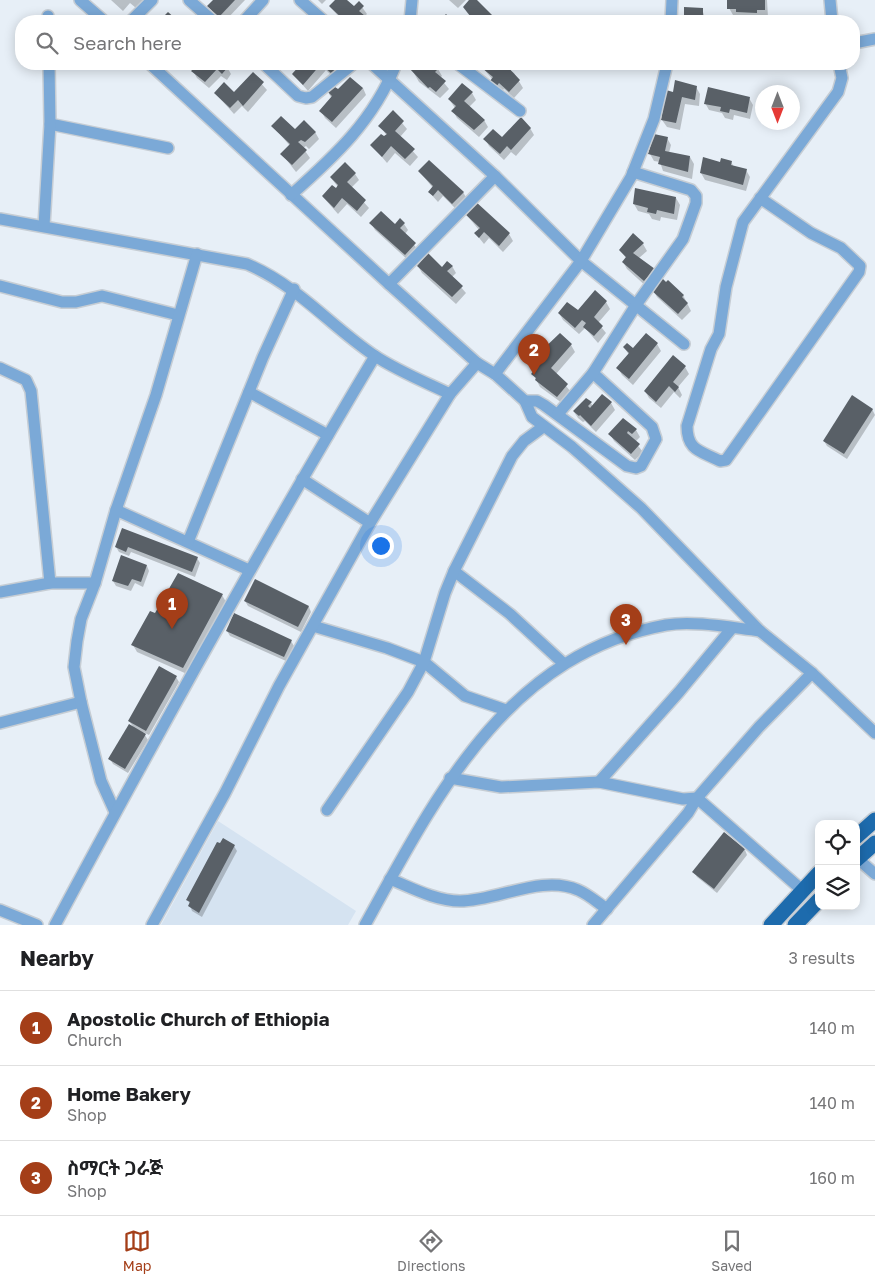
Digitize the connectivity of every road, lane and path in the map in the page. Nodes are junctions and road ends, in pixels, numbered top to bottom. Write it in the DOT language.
graph roads {
  1 [pos="80,0"];
  2 [pos="152,0"];
  3 [pos="189,0"];
  4 [pos="263,0"];
  5 [pos="300,0"];
  6 [pos="412,0"];
  7 [pos="672,0"];
  8 [pos="830,0"];
  9 [pos="97,15"];
  10 [pos="137,15"];
  11 [pos="206,15"];
  12 [pos="249,15"];
  13 [pos="317,15"];
  14 [pos="411,15"];
  15 [pos="671,15"];
  16 [pos="831,15"];
  17 [pos="875,39"];
  18 [pos="860,42"];
  19 [pos="49,70"];
  20 [pos="156,70"];
  21 [pos="270,70"];
  22 [pos="345,70"];
  23 [pos="379,70"];
  24 [pos="394,70"];
  25 [pos="466,70"];
  26 [pos="666,70"];
  27 [pos="840,70"];
  28 [pos="390,79"];
  29 [pos="520,111"];
  30 [pos="50,124"];
  31 [pos="168,148"];
  32 [pos="633,172"];
  33 [pos="495,176"];
  34 [pos="291,195"];
  35 [pos="760,198"];
  36 [pos="0,219"];
  37 [pos="44,226"];
  38 [pos="197,254"];
  39 [pos="581,261"];
  40 [pos="389,284"];
  41 [pos="0,286"];
  42 [pos="294,289"];
  43 [pos="636,305"];
  44 [pos="178,315"];
  45 [pos="684,344"];
  46 [pos="375,356"];
  47 [pos="477,363"];
  48 [pos="0,368"];
  49 [pos="593,373"];
  50 [pos="495,374"];
  51 [pos="249,392"];
  52 [pos="450,394"];
  53 [pos="525,401"];
  54 [pos="558,414"];
  55 [pos="543,427"];
  56 [pos="328,435"];
  57 [pos="302,479"];
  58 [pos="116,510"];
  59 [pos="370,523"];
  60 [pos="188,542"];
  61 [pos="249,570"];
  62 [pos="454,571"];
  63 [pos="50,583"];
  64 [pos="95,583"];
  65 [pos="0,592"];
  66 [pos="313,626"];
  67 [pos="732,628"];
  68 [pos="760,631"];
  69 [pos="424,662"];
  70 [pos="563,663"];
  71 [pos="812,672"];
  72 [pos="80,702"];
  73 [pos="506,710"];
  74 [pos="0,723"];
  75 [pos="875,733"];
  76 [pos="450,778"];
  77 [pos="599,782"];
  78 [pos="697,798"];
  79 [pos="327,810"];
  80 [pos="115,812"];
  81 [pos="875,820"];
  82 [pos="860,833"];
  83 [pos="875,843"];
  84 [pos="860,857"];
  85 [pos="860,862"];
  86 [pos="875,874"];
  87 [pos="815,877"];
  88 [pos="390,879"];
  89 [pos="802,890"];
  90 [pos="815,904"];
  91 [pos="607,909"];
  92 [pos="0,910"];
  93 [pos="37,925"];
  94 [pos="55,925"];
  95 [pos="152,925"];
  96 [pos="365,925"];
  97 [pos="593,925"];
  98 [pos="771,925"];
  99 [pos="794,925"];
  1 -- 9 [label="street"];
  2 -- 10 [label="street"];
  3 -- 11 [label="street"];
  4 -- 12 [label="street"];
  5 -- 13 [label="street"];
  6 -- 14 [label="street"];
  7 -- 15 [label="street"];
  8 -- 16 [label="street"];
  17 -- 18 [label="street"];
  19 -- 30 [label="street"];
  20 -- 34 [label="street"];
  21 -- 22 [label="street"];
  23 -- 28 [label="street"];
  24 -- 28 [label="street"];
  25 -- 29 [label="street"];
  26 -- 32 [label="street"];
  27 -- 35 [label="street"];
  28 -- 33 [label="street"];
  28 -- 34 [label="street"];
  30 -- 31 [label="street"];
  30 -- 37 [label="street"];
  32 -- 39 [label="street"];
  32 -- 43 [label="street"];
  33 -- 39 [label="street"];
  33 -- 40 [label="street"];
  34 -- 40 [label="street"];
  35 -- 35 [label="street"];
  36 -- 37 [label="street"];
  37 -- 38 [label="street"];
  38 -- 42 [label="street"];
  38 -- 44 [label="street"];
  39 -- 43 [label="street"];
  39 -- 50 [label="street"];
  40 -- 47 [label="street"];
  41 -- 44 [label="street"];
  42 -- 46 [label="street"];
  42 -- 51 [label="street"];
  43 -- 45 [label="street"];
  43 -- 49 [label="street"];
  44 -- 58 [label="street"];
  46 -- 52 [label="street"];
  46 -- 56 [label="street"];
  47 -- 50 [label="street"];
  47 -- 52 [label="street"];
  48 -- 63 [label="street"];
  49 -- 54 [label="street"];
  49 -- 54 [label="street"];
  50 -- 53 [label="street"];
  51 -- 56 [label="street"];
  51 -- 60 [label="street"];
  52 -- 59 [label="street"];
  53 -- 54 [label="street"];
  53 -- 55 [label="street"];
  55 -- 62 [label="street"];
  55 -- 68 [label="street"];
  56 -- 57 [label="street"];
  57 -- 59 [label="street"];
  57 -- 61 [label="street"];
  58 -- 60 [label="street"];
  58 -- 64 [label="street"];
  59 -- 66 [label="street"];
  60 -- 61 [label="street"];
  61 -- 80 [label="street"];
  62 -- 69 [label="street"];
  62 -- 70 [label="street"];
  63 -- 64 [label="street"];
  63 -- 65 [label="street"];
  64 -- 72 [label="street"];
  66 -- 69 [label="street"];
  66 -- 95 [label="street"];
  67 -- 68 [label="street"];
  67 -- 70 [label="street"];
  67 -- 77 [label="street"];
  68 -- 71 [label="street"];
  69 -- 73 [label="street"];
  69 -- 79 [label="street"];
  70 -- 73 [label="street"];
  71 -- 75 [label="street"];
  71 -- 78 [label="street"];
  72 -- 74 [label="street"];
  72 -- 80 [label="street"];
  73 -- 76 [label="street"];
  76 -- 77 [label="street"];
  76 -- 88 [label="street"];
  77 -- 78 [label="street"];
  78 -- 89 [label="street"];
  78 -- 91 [label="street"];
  80 -- 94 [label="street"];
  81 -- 82 [label="main road"];
  83 -- 84 [label="main road"];
  85 -- 86 [label="street"];
  87 -- 89 [label="main road"];
  88 -- 91 [label="street"];
  88 -- 96 [label="street"];
  89 -- 98 [label="main road"];
  90 -- 99 [label="main road"];
  91 -- 97 [label="street"];
  92 -- 93 [label="street"];
}
